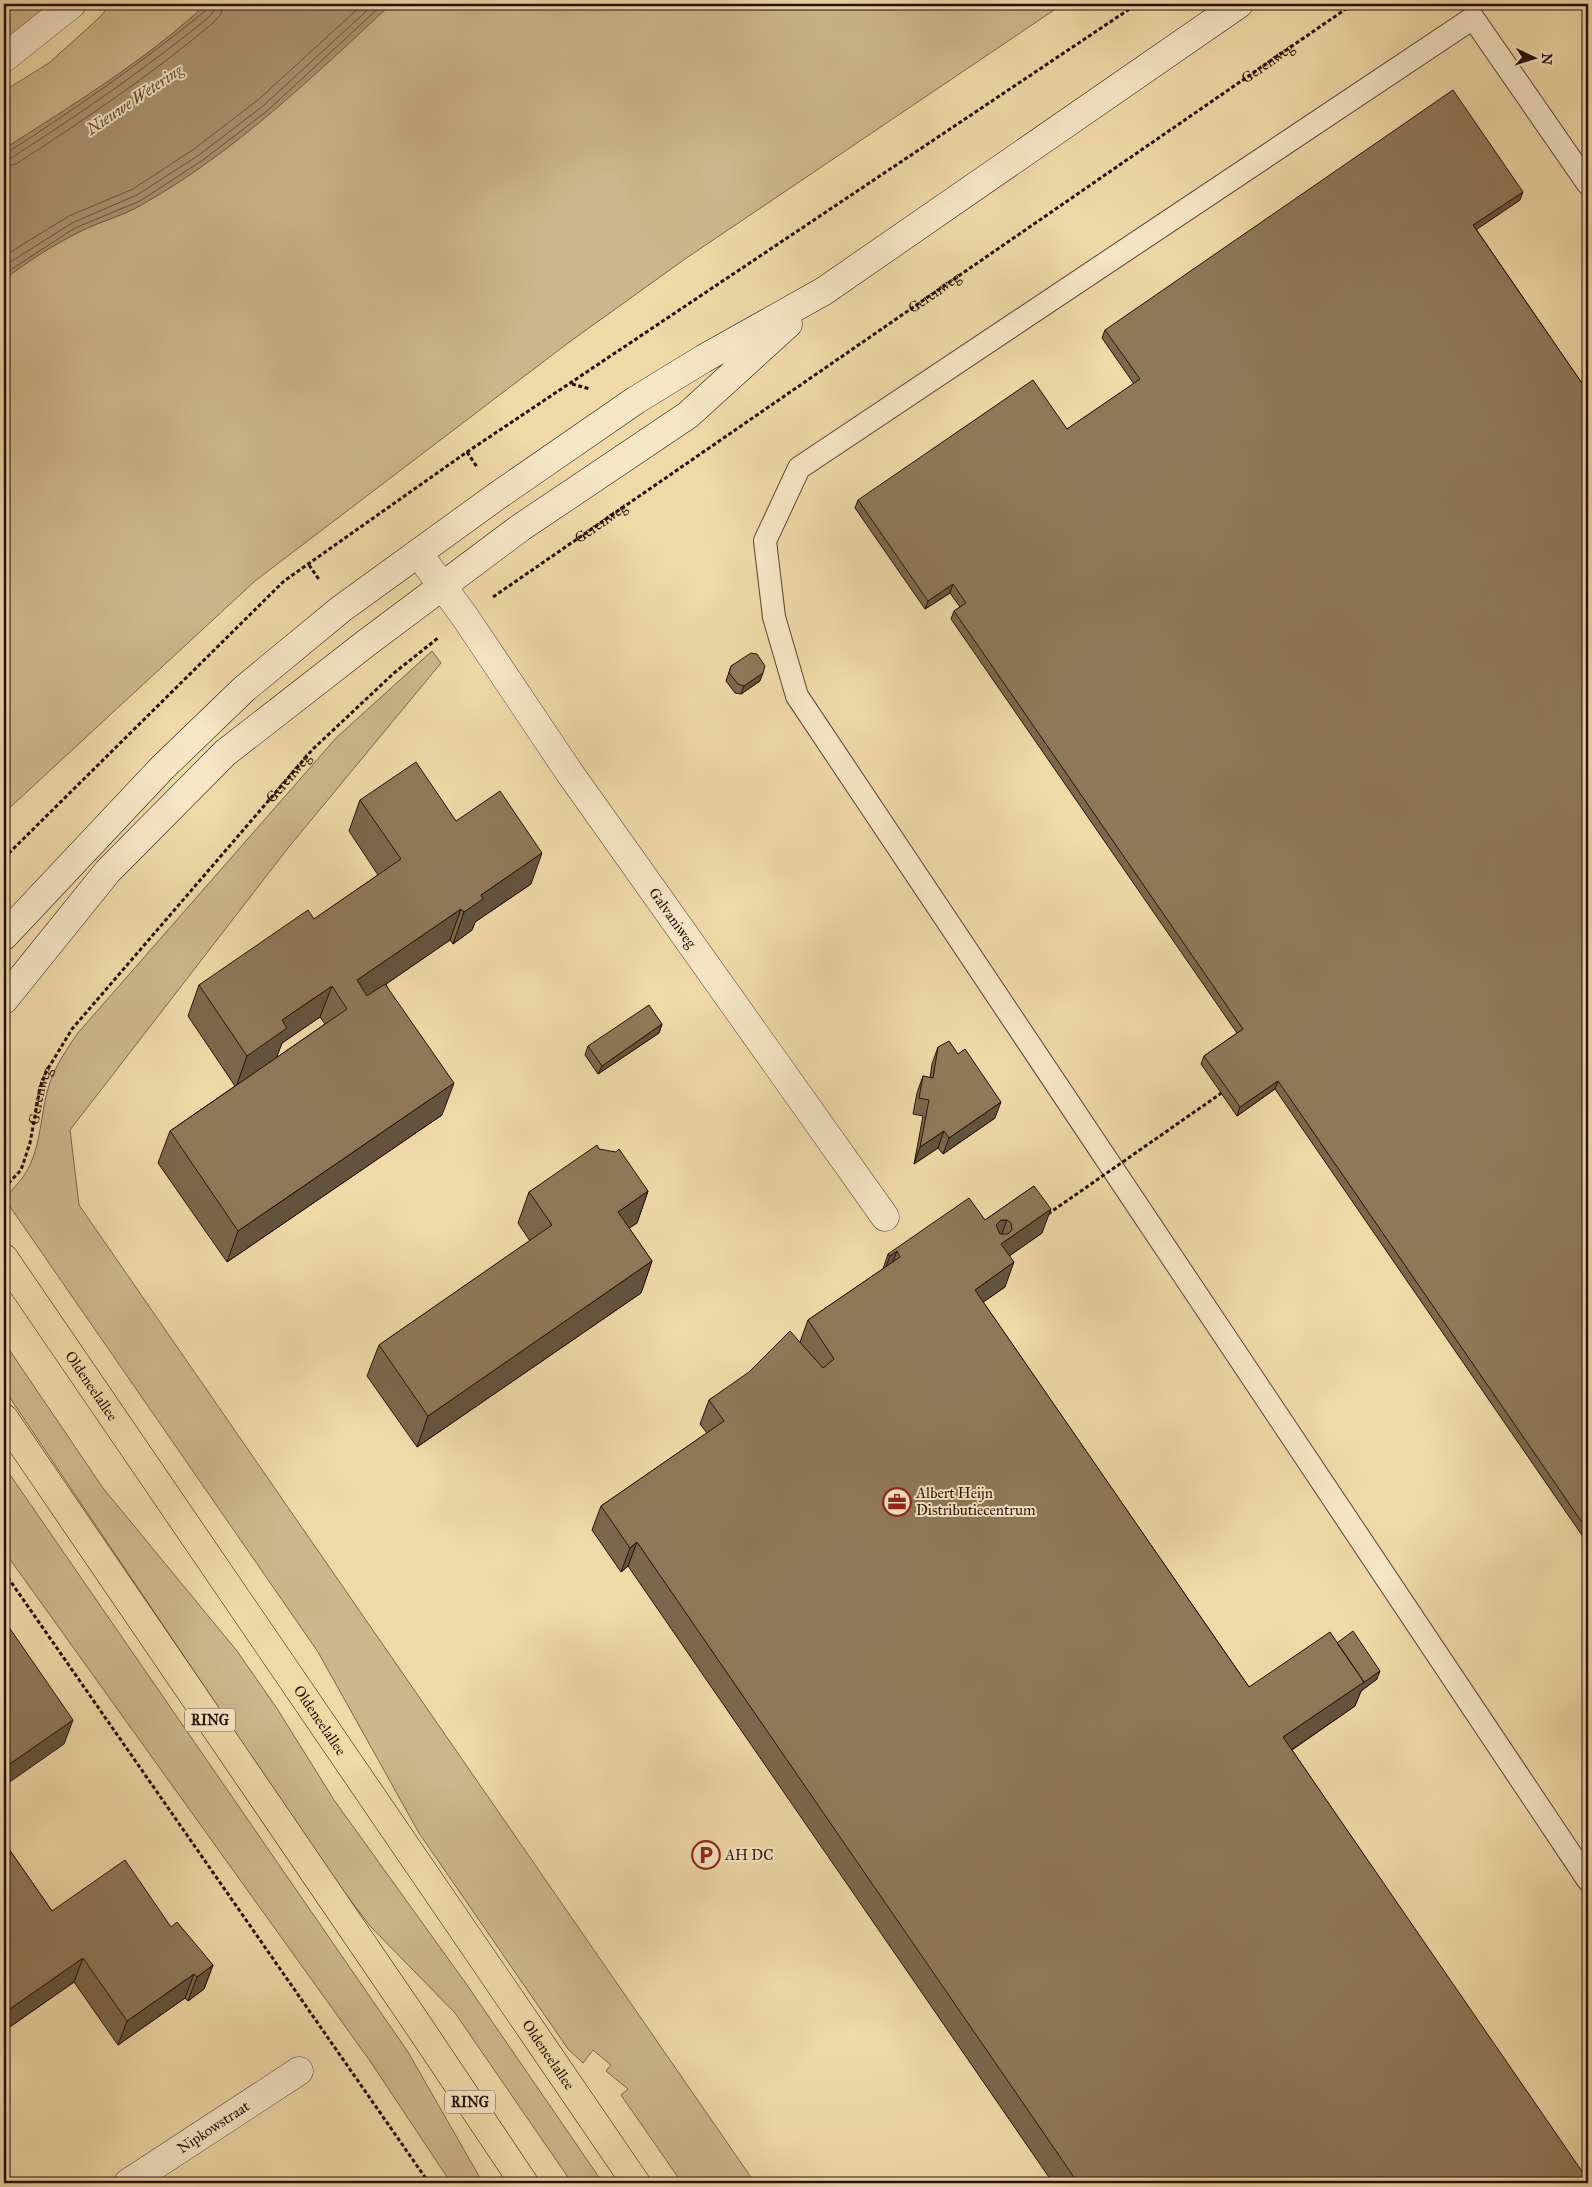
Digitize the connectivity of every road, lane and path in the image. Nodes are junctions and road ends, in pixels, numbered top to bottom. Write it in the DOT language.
graph roads {
  1 [pos="72,4"];
  2 [pos="1137,4"];
  3 [pos="1239,4"];
  4 [pos="1353,4"];
  5 [pos="4,58"];
  6 [pos="1588,184"];
  7 [pos="824,291"];
  8 [pos="418,553"];
  9 [pos="442,585"];
  10 [pos="465,617"];
  11 [pos="4,858"];
  12 [pos="4,936"];
  13 [pos="4,1000"];
  14 [pos="1228,1089"];
  15 [pos="4,1188"];
  16 [pos="885,1217"];
  17 [pos="1044,1217"];
  18 [pos="4,1258"];
  19 [pos="4,1418"];
  20 [pos="4,1572"];
  21 [pos="1588,1880"];
  22 [pos="299,2072"];
  23 [pos="128,2183"];
  24 [pos="428,2183"];
  25 [pos="524,2183"];
  26 [pos="636,2183"];
  1 -- 5 [label="main road"];
  2 -- 11 [label="path"];
  3 -- 7 [label="main road"];
  4 -- 10 [label="path, Gerenweg"];
  6 -- 21 [label="lane"];
  7 -- 8 [label="main road"];
  7 -- 9 [label="main road"];
  8 -- 9 [label="main road, Galvaniweg"];
  8 -- 12 [label="main road"];
  9 -- 10 [label="main road, Galvaniweg"];
  9 -- 13 [label="main road"];
  10 -- 15 [label="path, Gerenweg"];
  10 -- 16 [label="main road, Galvaniweg"];
  14 -- 17 [label="path, bridge"];
  18 -- 26 [label="main road, Oldeneelallee"];
  19 -- 25 [label="main road, RING"];
  20 -- 24 [label="path"];
  22 -- 23 [label="main road, Nipkowstraat"];
}
